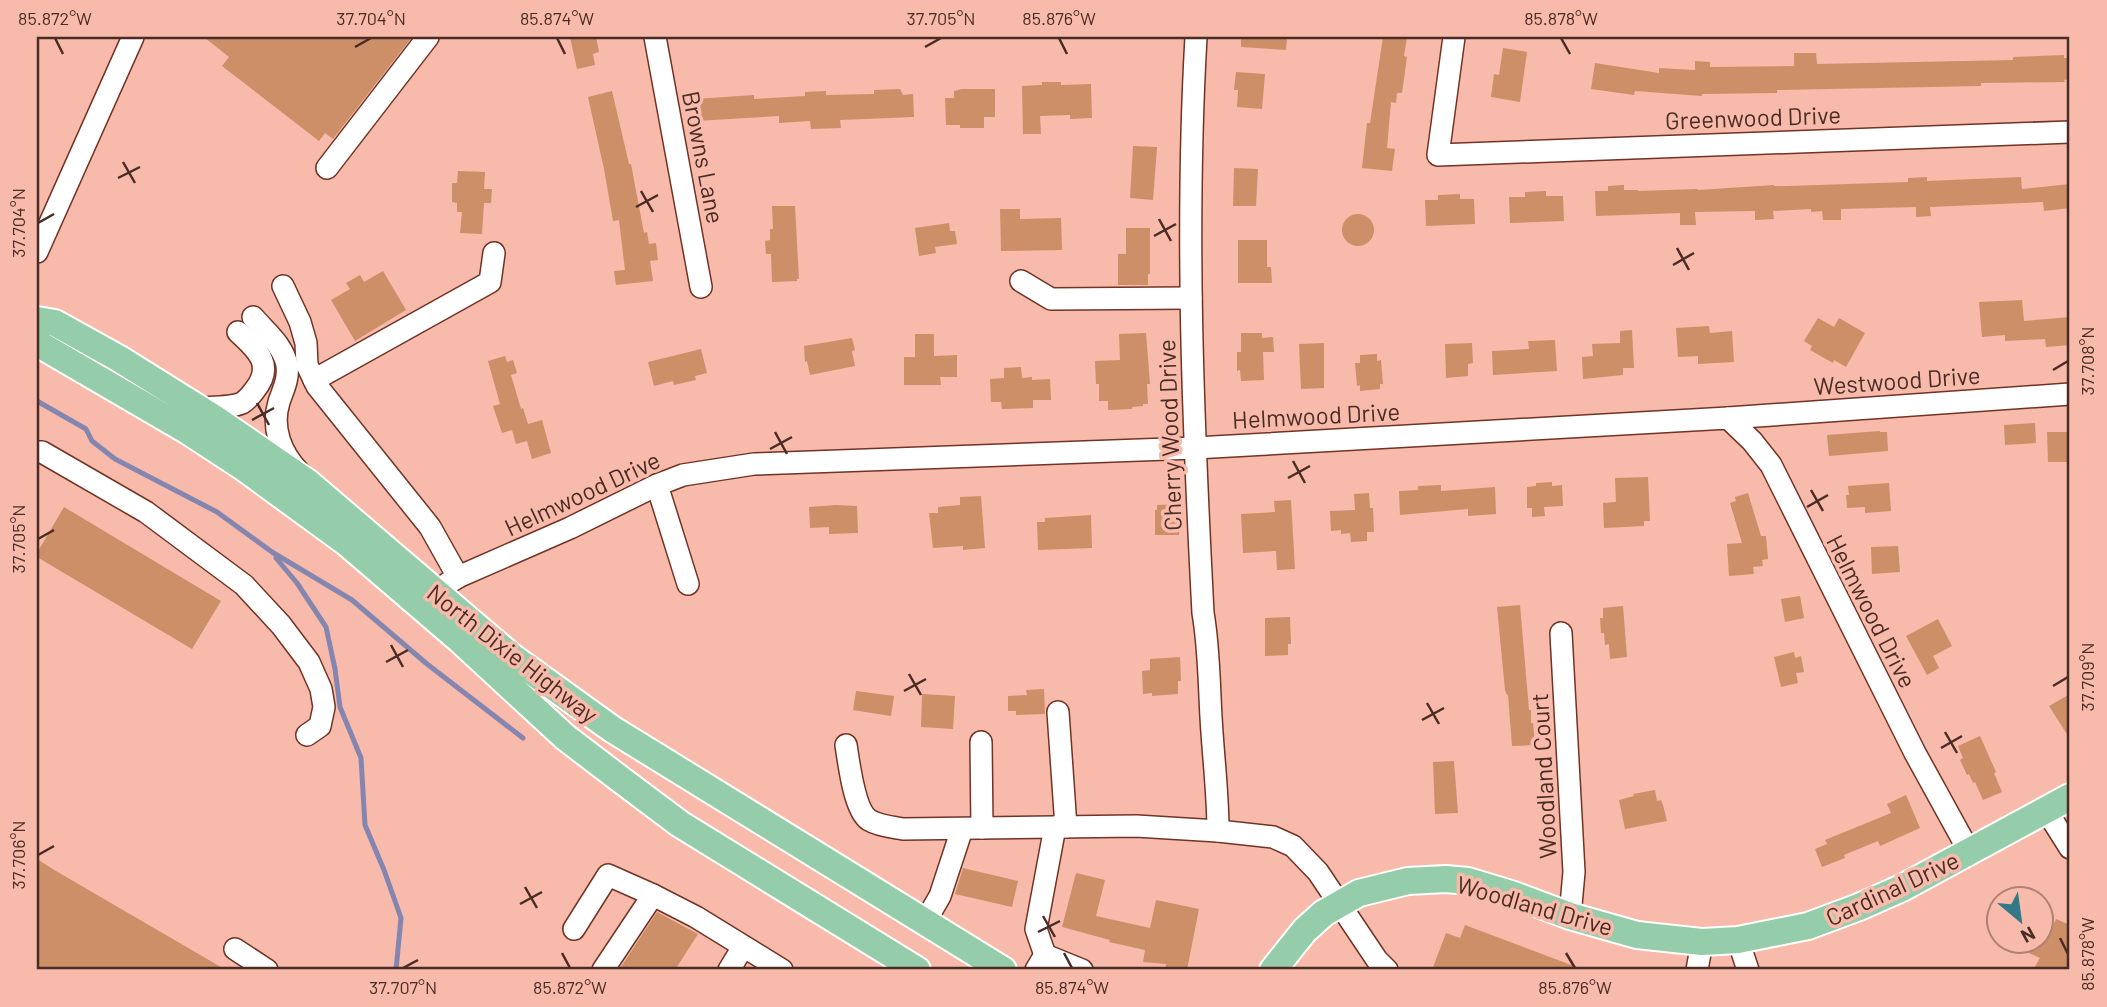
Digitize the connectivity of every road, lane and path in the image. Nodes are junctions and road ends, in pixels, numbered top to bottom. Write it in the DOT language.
graph roads {
  1 [pos="132,37"];
  2 [pos="428,37"];
  3 [pos="654,37"];
  4 [pos="1196,37"];
  5 [pos="1454,37"];
  6 [pos="2070,132"];
  7 [pos="327,168"];
  8 [pos="37,252"];
  9 [pos="494,253"];
  10 [pos="1021,281"];
  11 [pos="283,286"];
  12 [pos="701,287"];
  13 [pos="1191,298"];
  14 [pos="37,320"];
  15 [pos="37,343"];
  16 [pos="314,380"];
  17 [pos="2070,394"];
  18 [pos="198,408"];
  19 [pos="1728,418"];
  20 [pos="1195,448"];
  21 [pos="37,452"];
  22 [pos="307,482"];
  23 [pos="657,485"];
  24 [pos="458,577"];
  25 [pos="688,584"];
  26 [pos="434,592"];
  27 [pos="1561,633"];
  28 [pos="1058,712"];
  29 [pos="307,735"];
  30 [pos="981,742"];
  31 [pos="846,745"];
  32 [pos="2070,797"];
  33 [pos="2046,810"];
  34 [pos="1060,827"];
  35 [pos="972,829"];
  36 [pos="1218,831"];
  37 [pos="2070,848"];
  38 [pos="1970,853"];
  39 [pos="653,895"];
  40 [pos="1340,903"];
  41 [pos="1570,916"];
  42 [pos="925,922"];
  43 [pos="574,929"];
  44 [pos="1738,940"];
  45 [pos="1702,942"];
  46 [pos="743,947"];
  47 [pos="235,949"];
  48 [pos="1041,963"];
  49 [pos="904,967"];
  50 [pos="267,970"];
  51 [pos="603,970"];
  52 [pos="729,970"];
  53 [pos="782,970"];
  54 [pos="1003,970"];
  55 [pos="1082,970"];
  56 [pos="1273,970"];
  57 [pos="1387,970"];
  58 [pos="1696,970"];
  59 [pos="1748,970"];
  1 -- 8 [label="street"];
  2 -- 7 [label="street"];
  3 -- 12 [label="street, Browns Lane"];
  4 -- 13 [label="street, Cherry Wood Drive"];
  5 -- 6 [label="street, Greenwood Drive"];
  9 -- 16 [label="street"];
  10 -- 13 [label="street"];
  11 -- 16 [label="street"];
  13 -- 20 [label="street, Cherry Wood Drive"];
  14 -- 18 [label="main road, North Dixie Highway"];
  15 -- 49 [label="main road, North Dixie Highway"];
  16 -- 24 [label="street"];
  17 -- 19 [label="street, Westwood Drive"];
  18 -- 22 [label="main road, North Dixie Highway"];
  18 -- 22 [label="street"];
  19 -- 20 [label="street, Helmwood Drive"];
  19 -- 38 [label="street, Helmwood Drive"];
  20 -- 23 [label="street, Helmwood Drive"];
  20 -- 36 [label="street, Cherry Wood Drive"];
  21 -- 29 [label="street"];
  22 -- 26 [label="main road, North Dixie Highway"];
  23 -- 24 [label="street, Helmwood Drive"];
  23 -- 25 [label="street"];
  24 -- 26 [label="street, Helmwood Drive"];
  26 -- 42 [label="main road, North Dixie Highway"];
  27 -- 41 [label="street, Woodland Court"];
  28 -- 34 [label="street"];
  30 -- 35 [label="street"];
  31 -- 35 [label="street"];
  32 -- 33 [label="main road, Cardinal Drive"];
  33 -- 37 [label="street"];
  33 -- 38 [label="main road, Cardinal Drive"];
  34 -- 35 [label="street"];
  34 -- 36 [label="street"];
  34 -- 48 [label="street"];
  35 -- 42 [label="street"];
  36 -- 40 [label="street"];
  38 -- 44 [label="main road, Cardinal Drive"];
  39 -- 43 [label="street"];
  39 -- 46 [label="street"];
  39 -- 51 [label="street"];
  40 -- 41 [label="main road, Woodland Drive"];
  40 -- 56 [label="main road, Woodland Drive"];
  40 -- 57 [label="street"];
  41 -- 45 [label="main road, Woodland Drive"];
  42 -- 54 [label="main road, North Dixie Highway"];
  44 -- 45 [label="main road, Cardinal Drive"];
  44 -- 59 [label="street"];
  45 -- 58 [label="street"];
  46 -- 52 [label="street"];
  46 -- 53 [label="street"];
  47 -- 50 [label="street"];
  48 -- 55 [label="street"];
}
